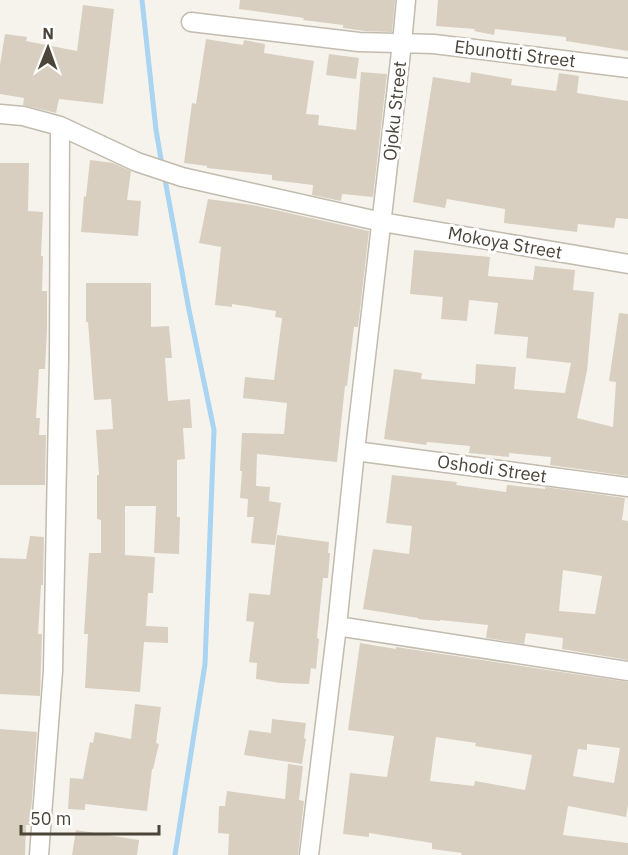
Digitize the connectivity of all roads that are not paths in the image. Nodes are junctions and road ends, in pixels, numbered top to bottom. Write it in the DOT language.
graph roads {
  1 [pos="406,0"];
  2 [pos="191,22"];
  3 [pos="402,43"];
  4 [pos="628,68"];
  5 [pos="0,114"];
  6 [pos="60,126"];
  7 [pos="382,222"];
  8 [pos="628,264"];
  9 [pos="356,451"];
  10 [pos="628,487"];
  11 [pos="337,626"];
  12 [pos="628,670"];
  13 [pos="39,855"];
  14 [pos="309,855"];
  1 -- 3 [label="street, Ojoku Street"];
  2 -- 3 [label="street, Ebunotti Street"];
  3 -- 4 [label="street, Ebunotti Street"];
  3 -- 7 [label="street, Ojoku Street"];
  5 -- 6 [label="street, Mokoya Street"];
  6 -- 7 [label="street, Mokoya Street"];
  6 -- 13 [label="street"];
  7 -- 8 [label="street, Mokoya Street"];
  7 -- 9 [label="street, Ojoku Street"];
  9 -- 10 [label="street, Oshodi Street"];
  9 -- 11 [label="street, Ojoku Street"];
  11 -- 12 [label="street"];
  11 -- 14 [label="street, Ojoku Street"];
}
